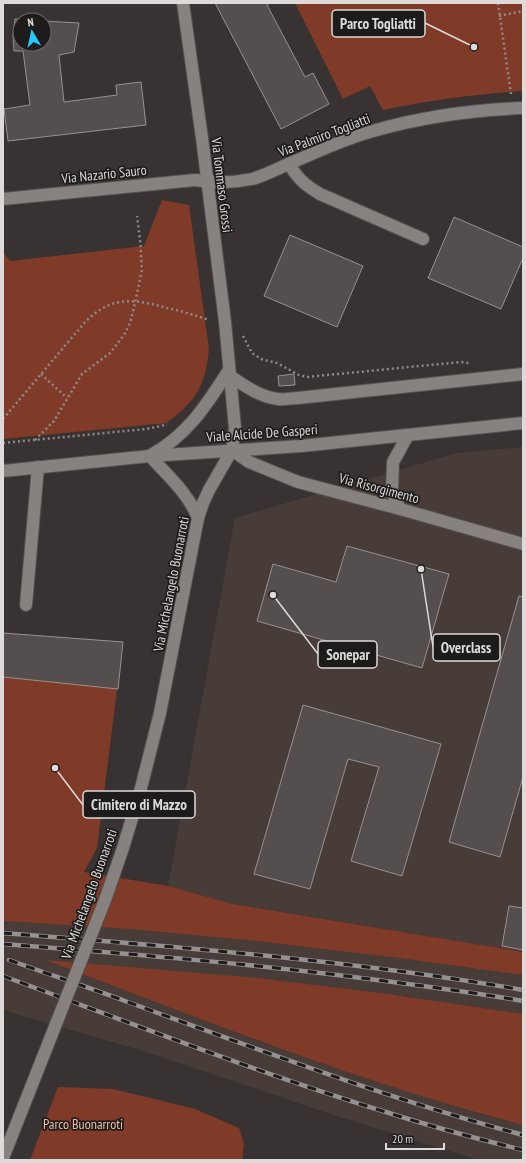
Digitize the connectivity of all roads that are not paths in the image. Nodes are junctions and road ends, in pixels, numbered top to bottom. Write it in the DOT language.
graph roads {
  1 [pos="183,3"];
  2 [pos="523,108"];
  3 [pos="289,164"];
  4 [pos="207,182"];
  5 [pos="3,199"];
  6 [pos="423,239"];
  7 [pos="230,373"];
  8 [pos="523,374"];
  9 [pos="523,424"];
  10 [pos="408,435"];
  11 [pos="232,450"];
  12 [pos="150,456"];
  13 [pos="38,467"];
  14 [pos="3,471"];
  15 [pos="400,509"];
  16 [pos="198,518"];
  17 [pos="523,544"];
  18 [pos="26,605"];
  19 [pos="3,1158"];
  1 -- 4 [label="street, Via Tommaso Grossi"];
  2 -- 3 [label="street, Via Palmiro Togliatti"];
  3 -- 4 [label="street, Via Palmiro Togliatti"];
  3 -- 6 [label="street"];
  4 -- 5 [label="street, Via Nazario Sauro"];
  4 -- 7 [label="street, Via Tommaso Grossi"];
  7 -- 8 [label="street"];
  7 -- 11 [label="street, Via Tommaso Grossi"];
  7 -- 12 [label="street"];
  9 -- 10 [label="street, Viale Alcide De Gasperi"];
  10 -- 11 [label="street, Viale Alcide De Gasperi"];
  10 -- 15 [label="street"];
  11 -- 12 [label="street, Viale Alcide De Gasperi"];
  11 -- 15 [label="street, Via Risorgimento"];
  11 -- 16 [label="street, Via Michelangelo Buonarroti"];
  12 -- 13 [label="street, Viale Alcide De Gasperi"];
  12 -- 16 [label="street"];
  13 -- 14 [label="street, Viale Alcide De Gasperi"];
  13 -- 18 [label="street"];
  15 -- 17 [label="street, Via Risorgimento"];
  16 -- 19 [label="street, Via Michelangelo Buonarroti, bridge"];
}
